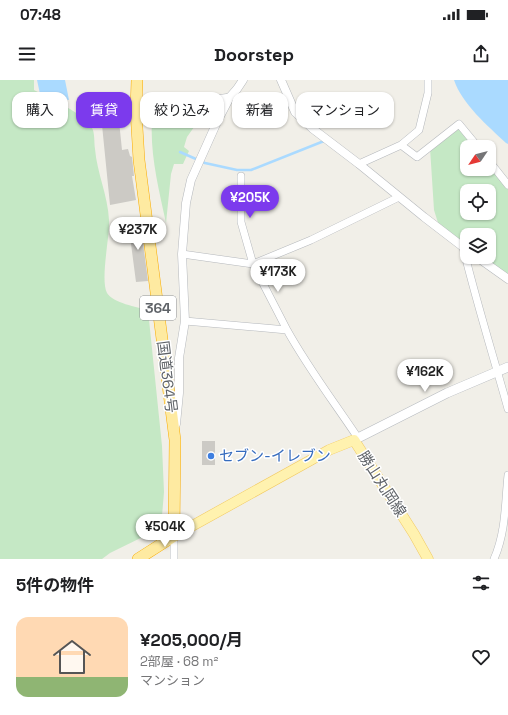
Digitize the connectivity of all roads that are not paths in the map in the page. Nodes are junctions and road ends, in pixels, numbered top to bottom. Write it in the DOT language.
graph roads {
  1 [pos="137,80"];
  2 [pos="243,80"];
  3 [pos="281,80"];
  4 [pos="428,80"];
  5 [pos="230,97"];
  6 [pos="136,111"];
  7 [pos="132,112"];
  8 [pos="472,140"];
  9 [pos="401,145"];
  10 [pos="359,164"];
  11 [pos="496,170"];
  12 [pos="241,176"];
  13 [pos="508,185"];
  14 [pos="399,196"];
  15 [pos="460,244"];
  16 [pos="182,254"];
  17 [pos="252,264"];
  18 [pos="468,264"];
  19 [pos="487,264"];
  20 [pos="508,279"];
  21 [pos="185,321"];
  22 [pos="287,330"];
  23 [pos="508,367"];
  24 [pos="497,373"];
  25 [pos="508,409"];
  26 [pos="356,439"];
  27 [pos="175,440"];
  28 [pos="508,475"];
  29 [pos="174,536"];
  30 [pos="138,559"];
  31 [pos="174,559"];
  32 [pos="428,559"];
  33 [pos="494,559"];
  1 -- 6 [label="highway, 国道364号 / 364"];
  2 -- 5 [label="street"];
  3 -- 10 [label="street"];
  4 -- 9 [label="street"];
  5 -- 6 [label="street"];
  5 -- 16 [label="street"];
  6 -- 7 [label="street"];
  6 -- 27 [label="highway, 国道364号 / 364"];
  8 -- 9 [label="street"];
  9 -- 10 [label="street"];
  10 -- 14 [label="street"];
  11 -- 13 [label="street"];
  12 -- 17 [label="street"];
  14 -- 15 [label="street"];
  14 -- 17 [label="street"];
  16 -- 17 [label="street"];
  16 -- 21 [label="street"];
  17 -- 22 [label="street"];
  18 -- 24 [label="street"];
  19 -- 20 [label="street"];
  21 -- 22 [label="street"];
  21 -- 27 [label="street"];
  22 -- 26 [label="street"];
  23 -- 24 [label="main road"];
  24 -- 25 [label="street"];
  24 -- 26 [label="main road"];
  26 -- 29 [label="main road, 勝山丸岡線"];
  26 -- 32 [label="main road, 勝山丸岡線"];
  27 -- 29 [label="highway, 国道364号 / 364"];
  28 -- 33 [label="street"];
  29 -- 30 [label="highway"];
  29 -- 31 [label="street"];
}
